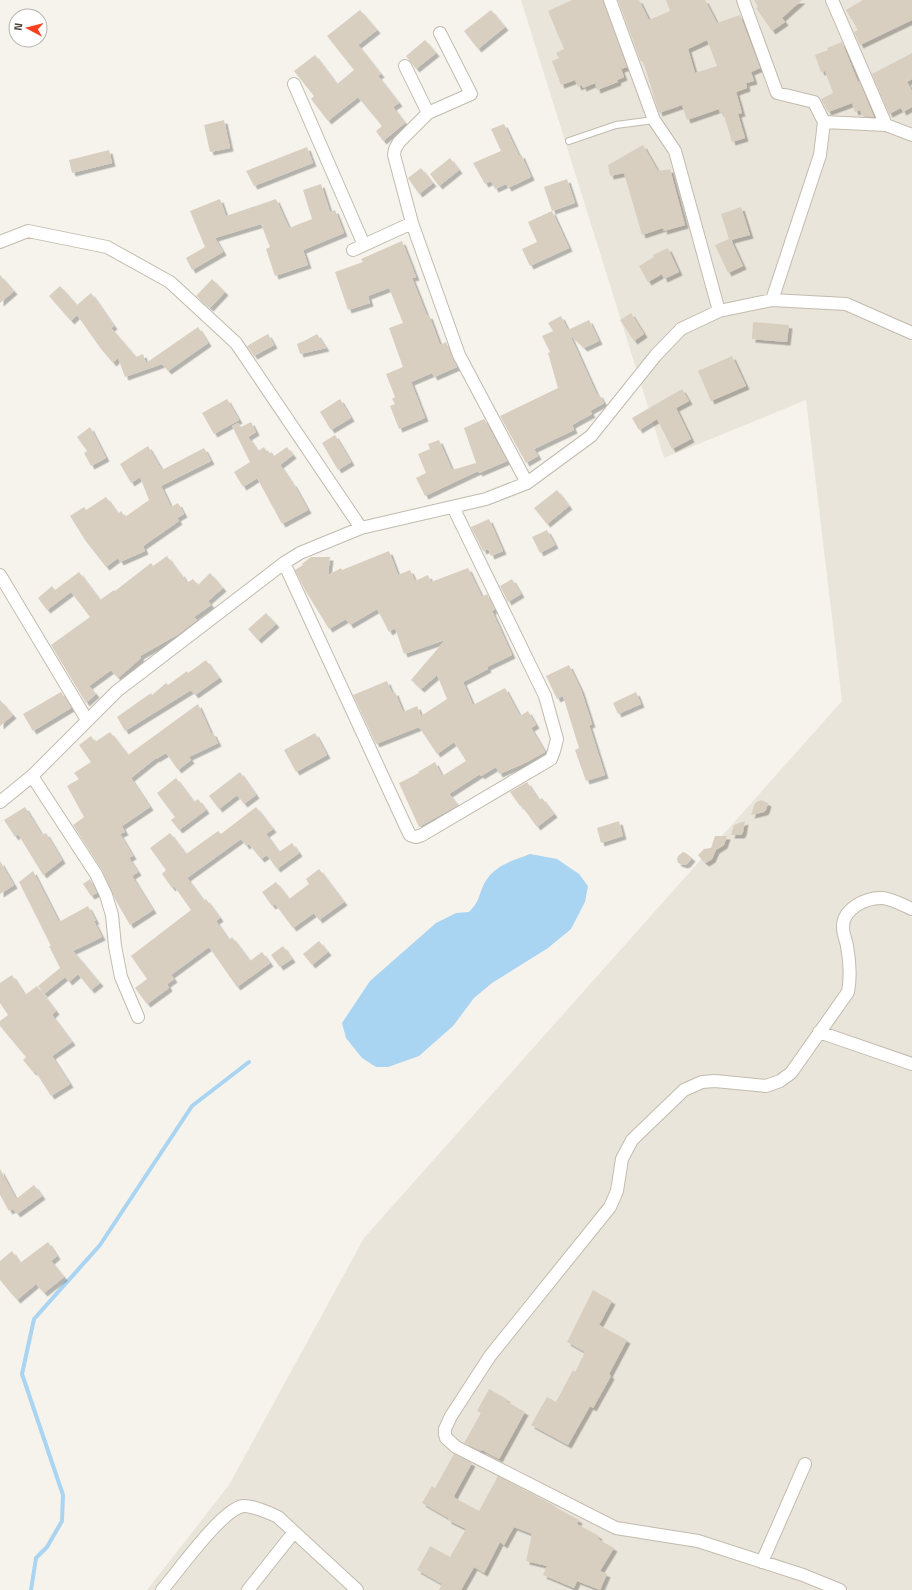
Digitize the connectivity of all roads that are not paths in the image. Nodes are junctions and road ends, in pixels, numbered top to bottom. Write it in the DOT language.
graph roads {
  1 [pos="610,0"];
  2 [pos="744,0"];
  3 [pos="832,0"];
  4 [pos="440,33"];
  5 [pos="405,66"];
  6 [pos="294,84"];
  7 [pos="428,113"];
  8 [pos="654,120"];
  9 [pos="824,122"];
  10 [pos="886,125"];
  11 [pos="912,134"];
  12 [pos="569,141"];
  13 [pos="412,223"];
  14 [pos="0,242"];
  15 [pos="772,300"];
  16 [pos="719,311"];
  17 [pos="912,332"];
  18 [pos="527,482"];
  19 [pos="453,507"];
  20 [pos="361,528"];
  21 [pos="284,564"];
  22 [pos="0,575"];
  23 [pos="87,720"];
  24 [pos="32,776"];
  25 [pos="0,802"];
  26 [pos="912,909"];
  27 [pos="138,1017"];
  28 [pos="820,1032"];
  29 [pos="912,1064"];
  30 [pos="805,1464"];
  31 [pos="294,1532"];
  32 [pos="762,1562"];
  33 [pos="162,1590"];
  34 [pos="248,1590"];
  35 [pos="357,1590"];
  36 [pos="840,1590"];
  1 -- 8 [label="street"];
  2 -- 9 [label="street"];
  3 -- 10 [label="street"];
  4 -- 7 [label="street"];
  5 -- 7 [label="street"];
  6 -- 13 [label="street"];
  7 -- 13 [label="street"];
  8 -- 12 [label="lane"];
  8 -- 16 [label="street"];
  9 -- 10 [label="street"];
  9 -- 15 [label="street"];
  10 -- 11 [label="street"];
  13 -- 18 [label="street"];
  14 -- 20 [label="street"];
  15 -- 16 [label="street"];
  15 -- 17 [label="street"];
  16 -- 18 [label="street"];
  18 -- 19 [label="street"];
  19 -- 20 [label="street"];
  19 -- 21 [label="street"];
  20 -- 21 [label="street"];
  21 -- 23 [label="street"];
  22 -- 23 [label="street"];
  23 -- 24 [label="street"];
  24 -- 25 [label="street"];
  24 -- 27 [label="street"];
  26 -- 28 [label="street"];
  28 -- 29 [label="street"];
  28 -- 32 [label="street"];
  30 -- 32 [label="street"];
  31 -- 33 [label="street"];
  31 -- 34 [label="street"];
  31 -- 35 [label="street"];
  32 -- 36 [label="street"];
}
